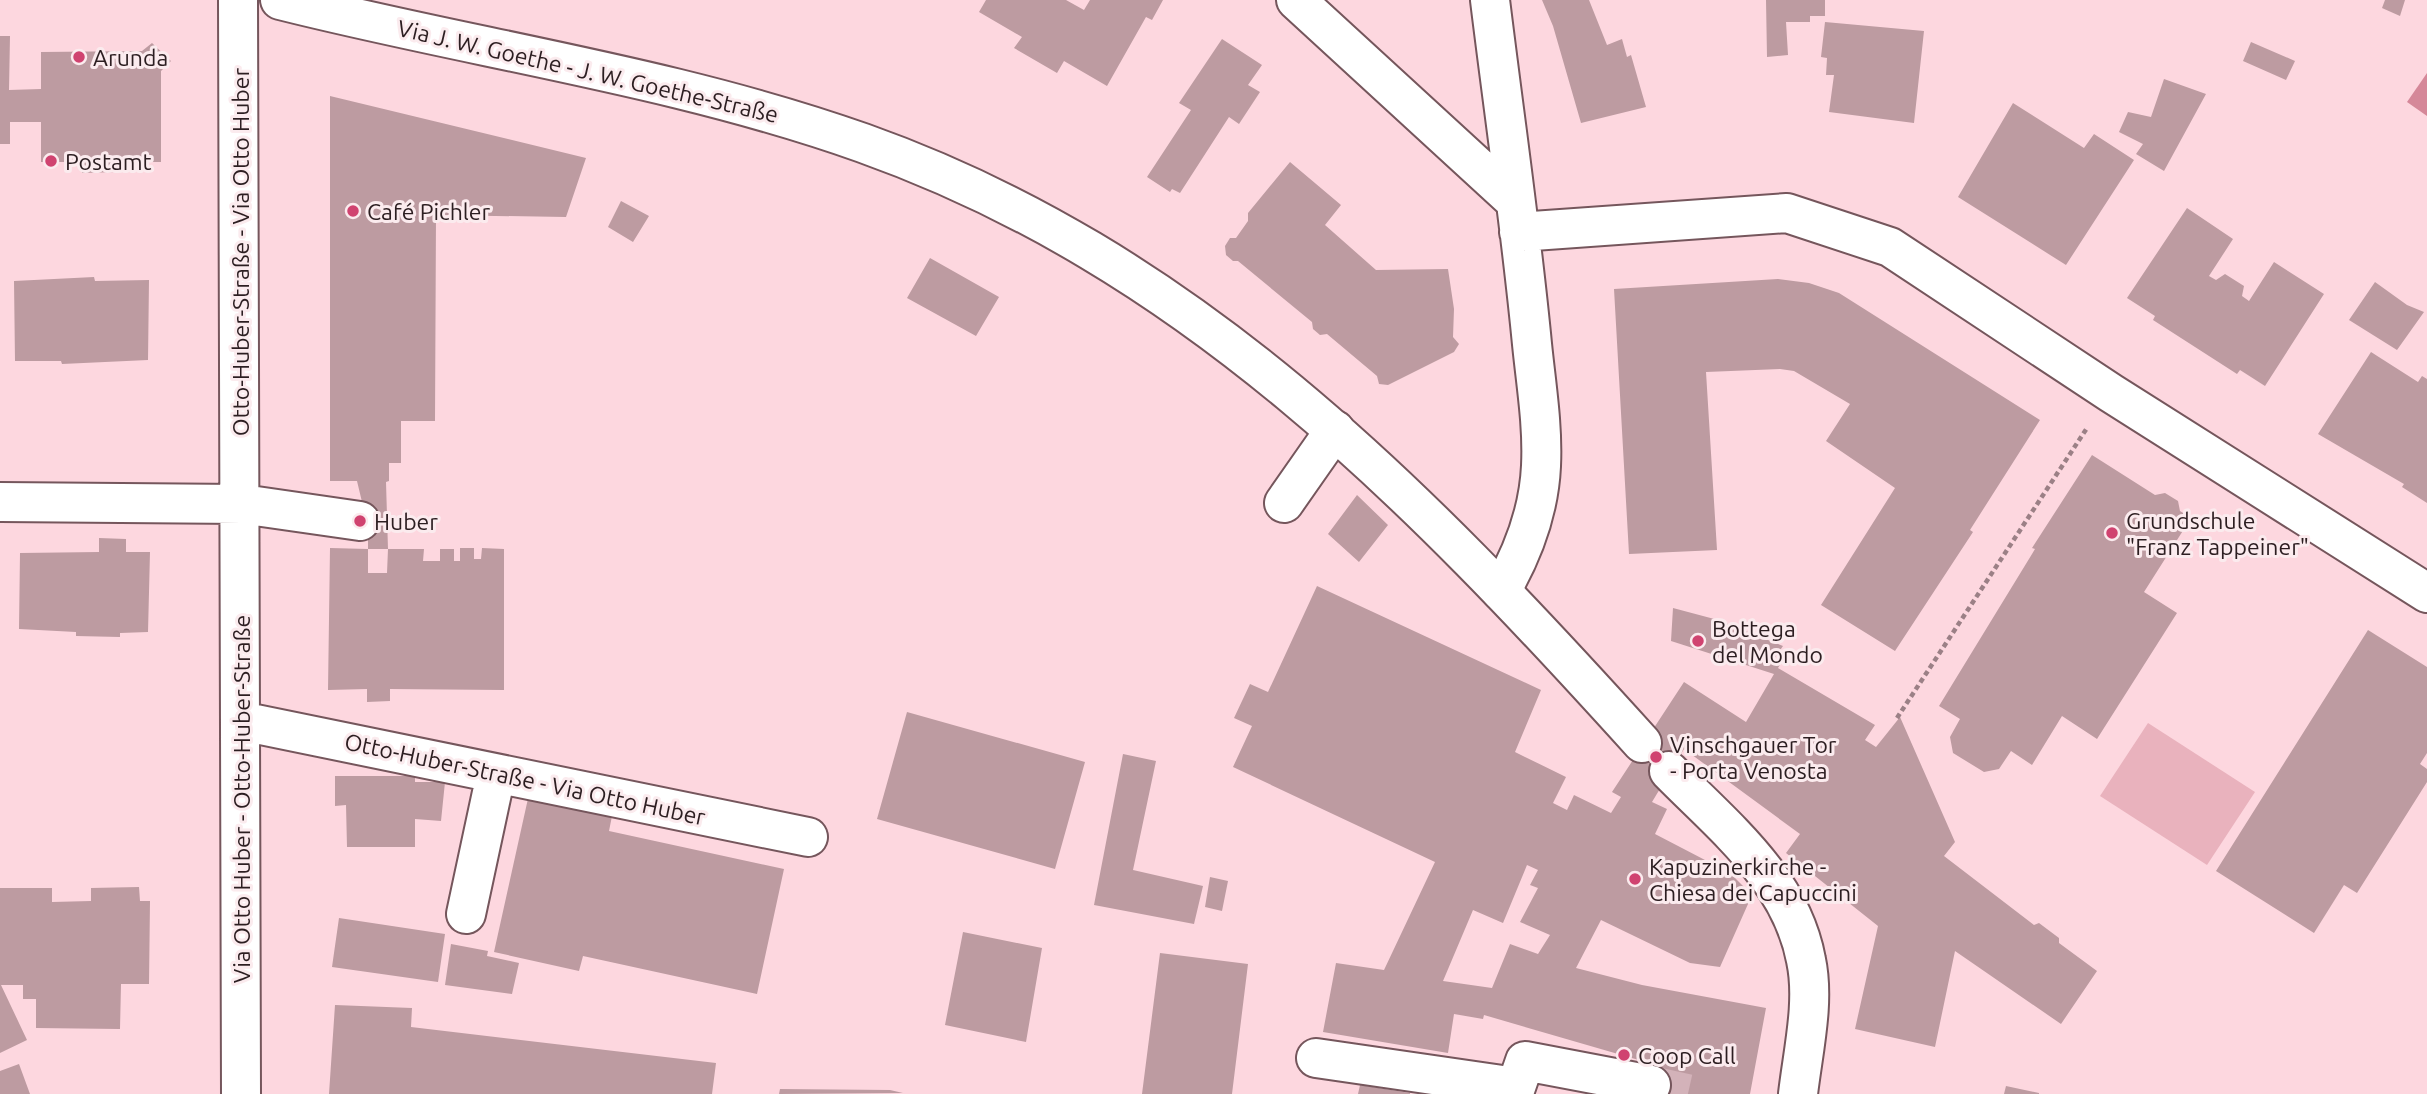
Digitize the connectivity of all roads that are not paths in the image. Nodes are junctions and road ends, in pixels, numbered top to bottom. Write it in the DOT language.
graph roads {
  1 [pos="238,0"];
  2 [pos="280,0"];
  3 [pos="1296,0"];
  4 [pos="1490,0"];
  5 [pos="1517,217"];
  6 [pos="1335,430"];
  7 [pos="0,502"];
  8 [pos="1284,503"];
  9 [pos="242,504"];
  10 [pos="360,521"];
  11 [pos="1501,591"];
  12 [pos="2427,593"];
  13 [pos="241,721"];
  14 [pos="1642,743"];
  15 [pos="1669,771"];
  16 [pos="496,774"];
  17 [pos="808,837"];
  18 [pos="466,914"];
  19 [pos="1316,1058"];
  20 [pos="1651,1085"];
  21 [pos="241,1094"];
  22 [pos="1798,1094"];
  1 -- 9 [label="street, Otto-Huber-Straße - Via Otto Huber"];
  2 -- 6 [label="street, Via J. W. Goethe - J. W. Goethe-Straße"];
  3 -- 5 [label="street"];
  4 -- 5 [label="street"];
  5 -- 11 [label="street"];
  5 -- 12 [label="street"];
  6 -- 8 [label="street"];
  6 -- 11 [label="street, Via J. W. Goethe - J. W. Goethe-Straße"];
  7 -- 9 [label="street"];
  9 -- 10 [label="street"];
  9 -- 13 [label="street, Via Otto Huber - Otto-Huber-Straße"];
  11 -- 14 [label="street, Via J. W. Goethe - J. W. Goethe-Straße"];
  13 -- 16 [label="street, Otto-Huber-Straße - Via Otto Huber"];
  13 -- 21 [label="street, Via Otto Huber - Otto-Huber-Straße"];
  15 -- 22 [label="street"];
  16 -- 17 [label="street, Otto-Huber-Straße - Via Otto Huber"];
  16 -- 18 [label="street"];
  19 -- 20 [label="street"];
}
